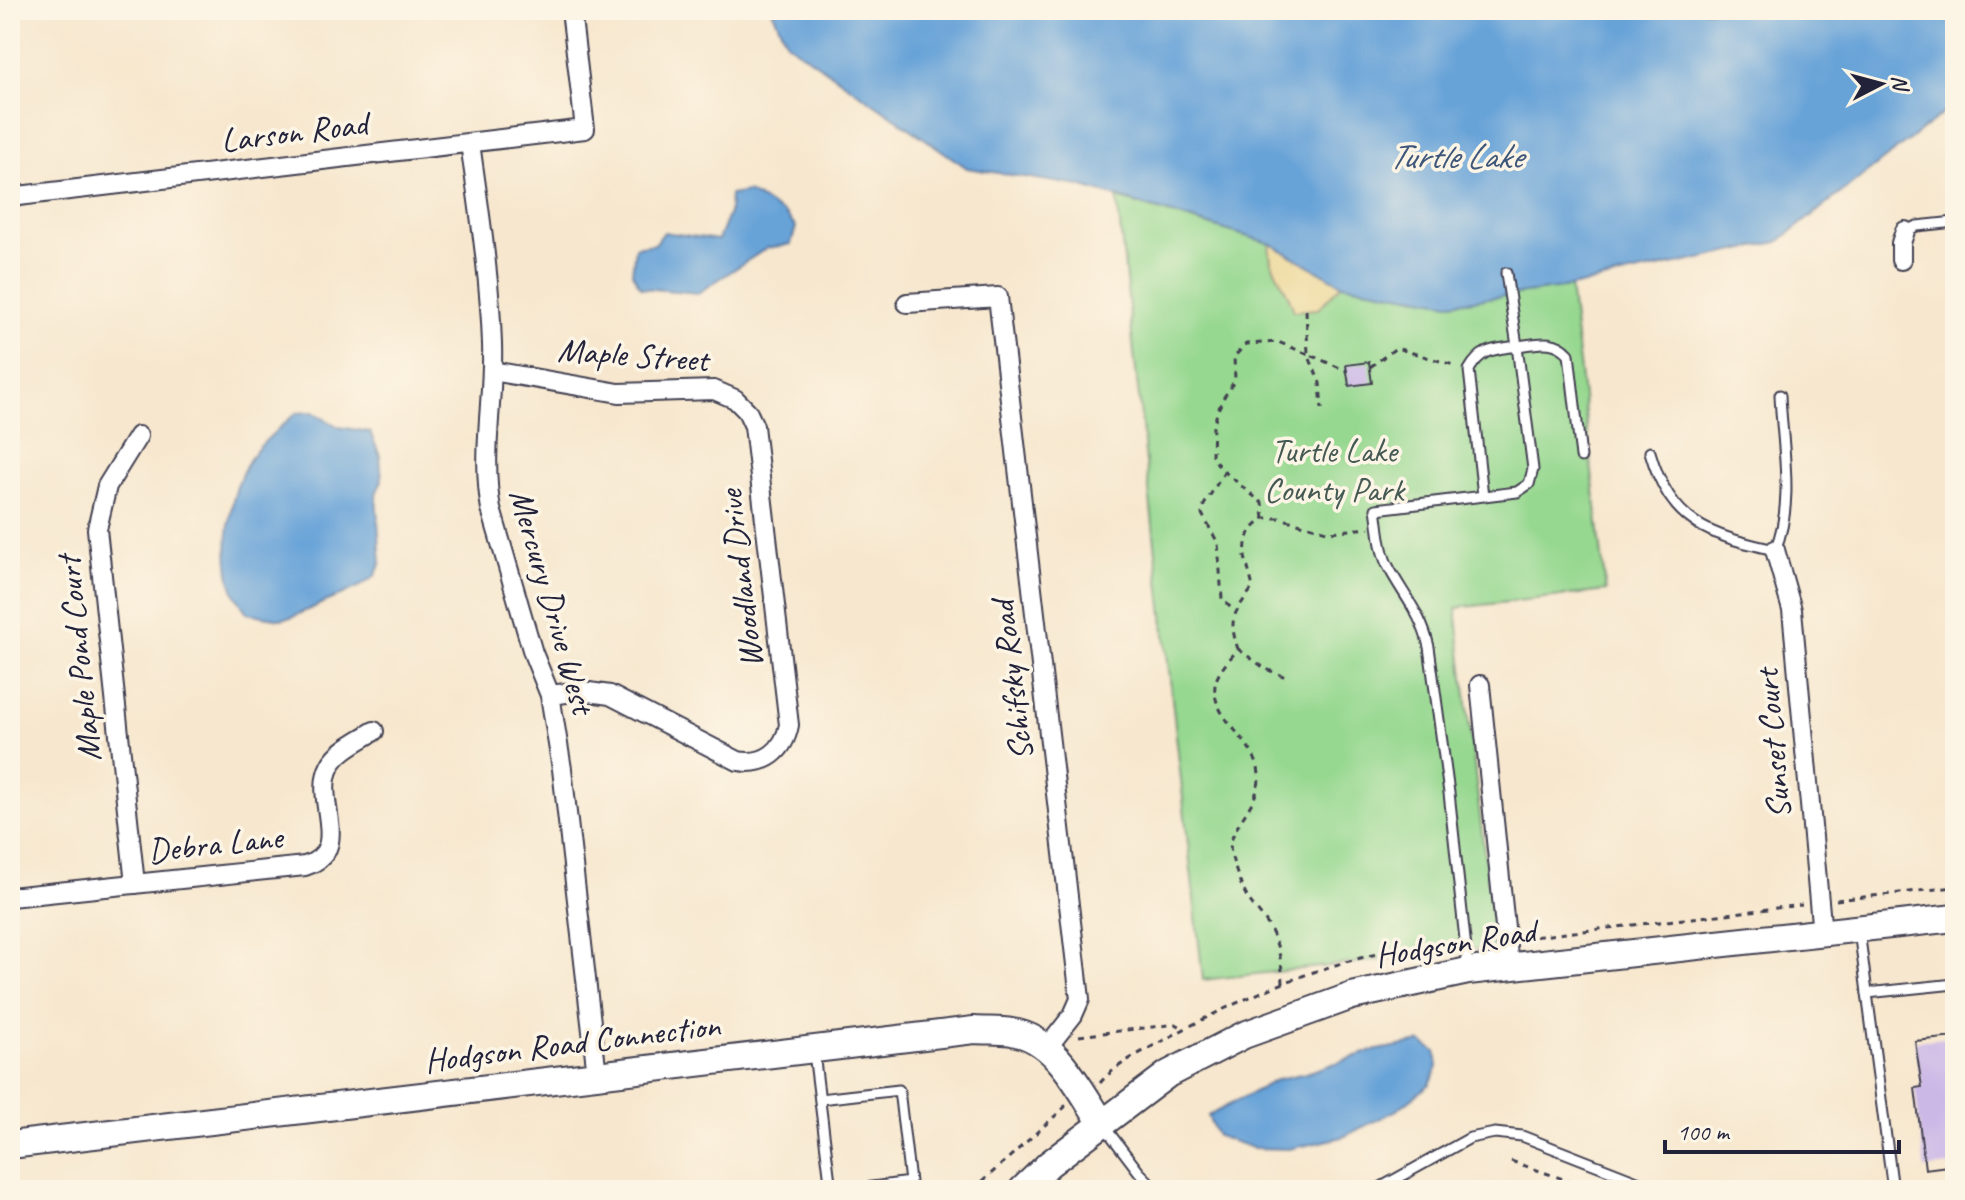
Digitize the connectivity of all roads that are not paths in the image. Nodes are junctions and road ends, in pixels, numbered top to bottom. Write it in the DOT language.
graph roads {
  1 [pos="571,10"];
  2 [pos="470,143"];
  3 [pos="10,197"];
  4 [pos="1955,222"];
  5 [pos="1905,231"];
  6 [pos="1901,260"];
  7 [pos="1506,273"];
  8 [pos="907,303"];
  9 [pos="1517,346"];
  10 [pos="492,371"];
  11 [pos="1780,395"];
  12 [pos="754,426"];
  13 [pos="138,436"];
  14 [pos="1650,452"];
  15 [pos="1581,457"];
  16 [pos="1483,496"];
  17 [pos="1775,550"];
  18 [pos="1480,685"];
  19 [pos="550,695"];
  20 [pos="374,731"];
  21 [pos="135,884"];
  22 [pos="10,897"];
  23 [pos="1955,918"];
  24 [pos="1859,930"];
  25 [pos="1822,934"];
  26 [pos="1510,953"];
  27 [pos="1468,971"];
  28 [pos="1955,984"];
  29 [pos="1867,993"];
  30 [pos="1047,1048"];
  31 [pos="814,1049"];
  32 [pos="597,1075"];
  33 [pos="820,1099"];
  34 [pos="1102,1123"];
  35 [pos="10,1145"];
  36 [pos="831,1190"];
  37 [pos="849,1190"];
  38 [pos="1022,1190"];
  39 [pos="1157,1190"];
  40 [pos="1376,1190"];
  41 [pos="1660,1190"];
  42 [pos="1893,1190"];
  1 -- 2 [label="street, Larson Road"];
  2 -- 3 [label="street, Larson Road"];
  2 -- 10 [label="street, Mercury Drive West"];
  4 -- 5 [label="lane"];
  5 -- 6 [label="street"];
  7 -- 9 [label="lane"];
  8 -- 30 [label="street, Schifsky Road"];
  9 -- 15 [label="lane"];
  9 -- 16 [label="lane"];
  9 -- 16 [label="lane"];
  10 -- 12 [label="street, Maple Street"];
  10 -- 19 [label="street, Mercury Drive West"];
  11 -- 17 [label="lane"];
  12 -- 19 [label="street, Woodland Drive"];
  13 -- 21 [label="street, Maple Pond Court"];
  14 -- 17 [label="lane"];
  16 -- 27 [label="lane"];
  17 -- 25 [label="street, Sunset Court"];
  18 -- 26 [label="street"];
  19 -- 32 [label="street, Mercury Drive West"];
  20 -- 21 [label="street, Debra Lane"];
  21 -- 22 [label="street, Debra Lane"];
  23 -- 24 [label="street, Hodgson Road"];
  24 -- 25 [label="street, Hodgson Road"];
  24 -- 29 [label="lane"];
  25 -- 26 [label="street, Hodgson Road"];
  26 -- 27 [label="street, Hodgson Road"];
  27 -- 34 [label="street, Hodgson Road"];
  28 -- 29 [label="lane"];
  29 -- 42 [label="lane"];
  30 -- 31 [label="street, Hodgson Road Connection"];
  30 -- 34 [label="street, Hodgson Road Connection"];
  31 -- 32 [label="street, Hodgson Road Connection"];
  31 -- 33 [label="lane"];
  32 -- 35 [label="street, Hodgson Road Connection"];
  33 -- 36 [label="lane"];
  33 -- 37 [label="lane"];
  34 -- 38 [label="street, Hodgson Road"];
  34 -- 39 [label="lane"];
  40 -- 41 [label="lane"];
}
